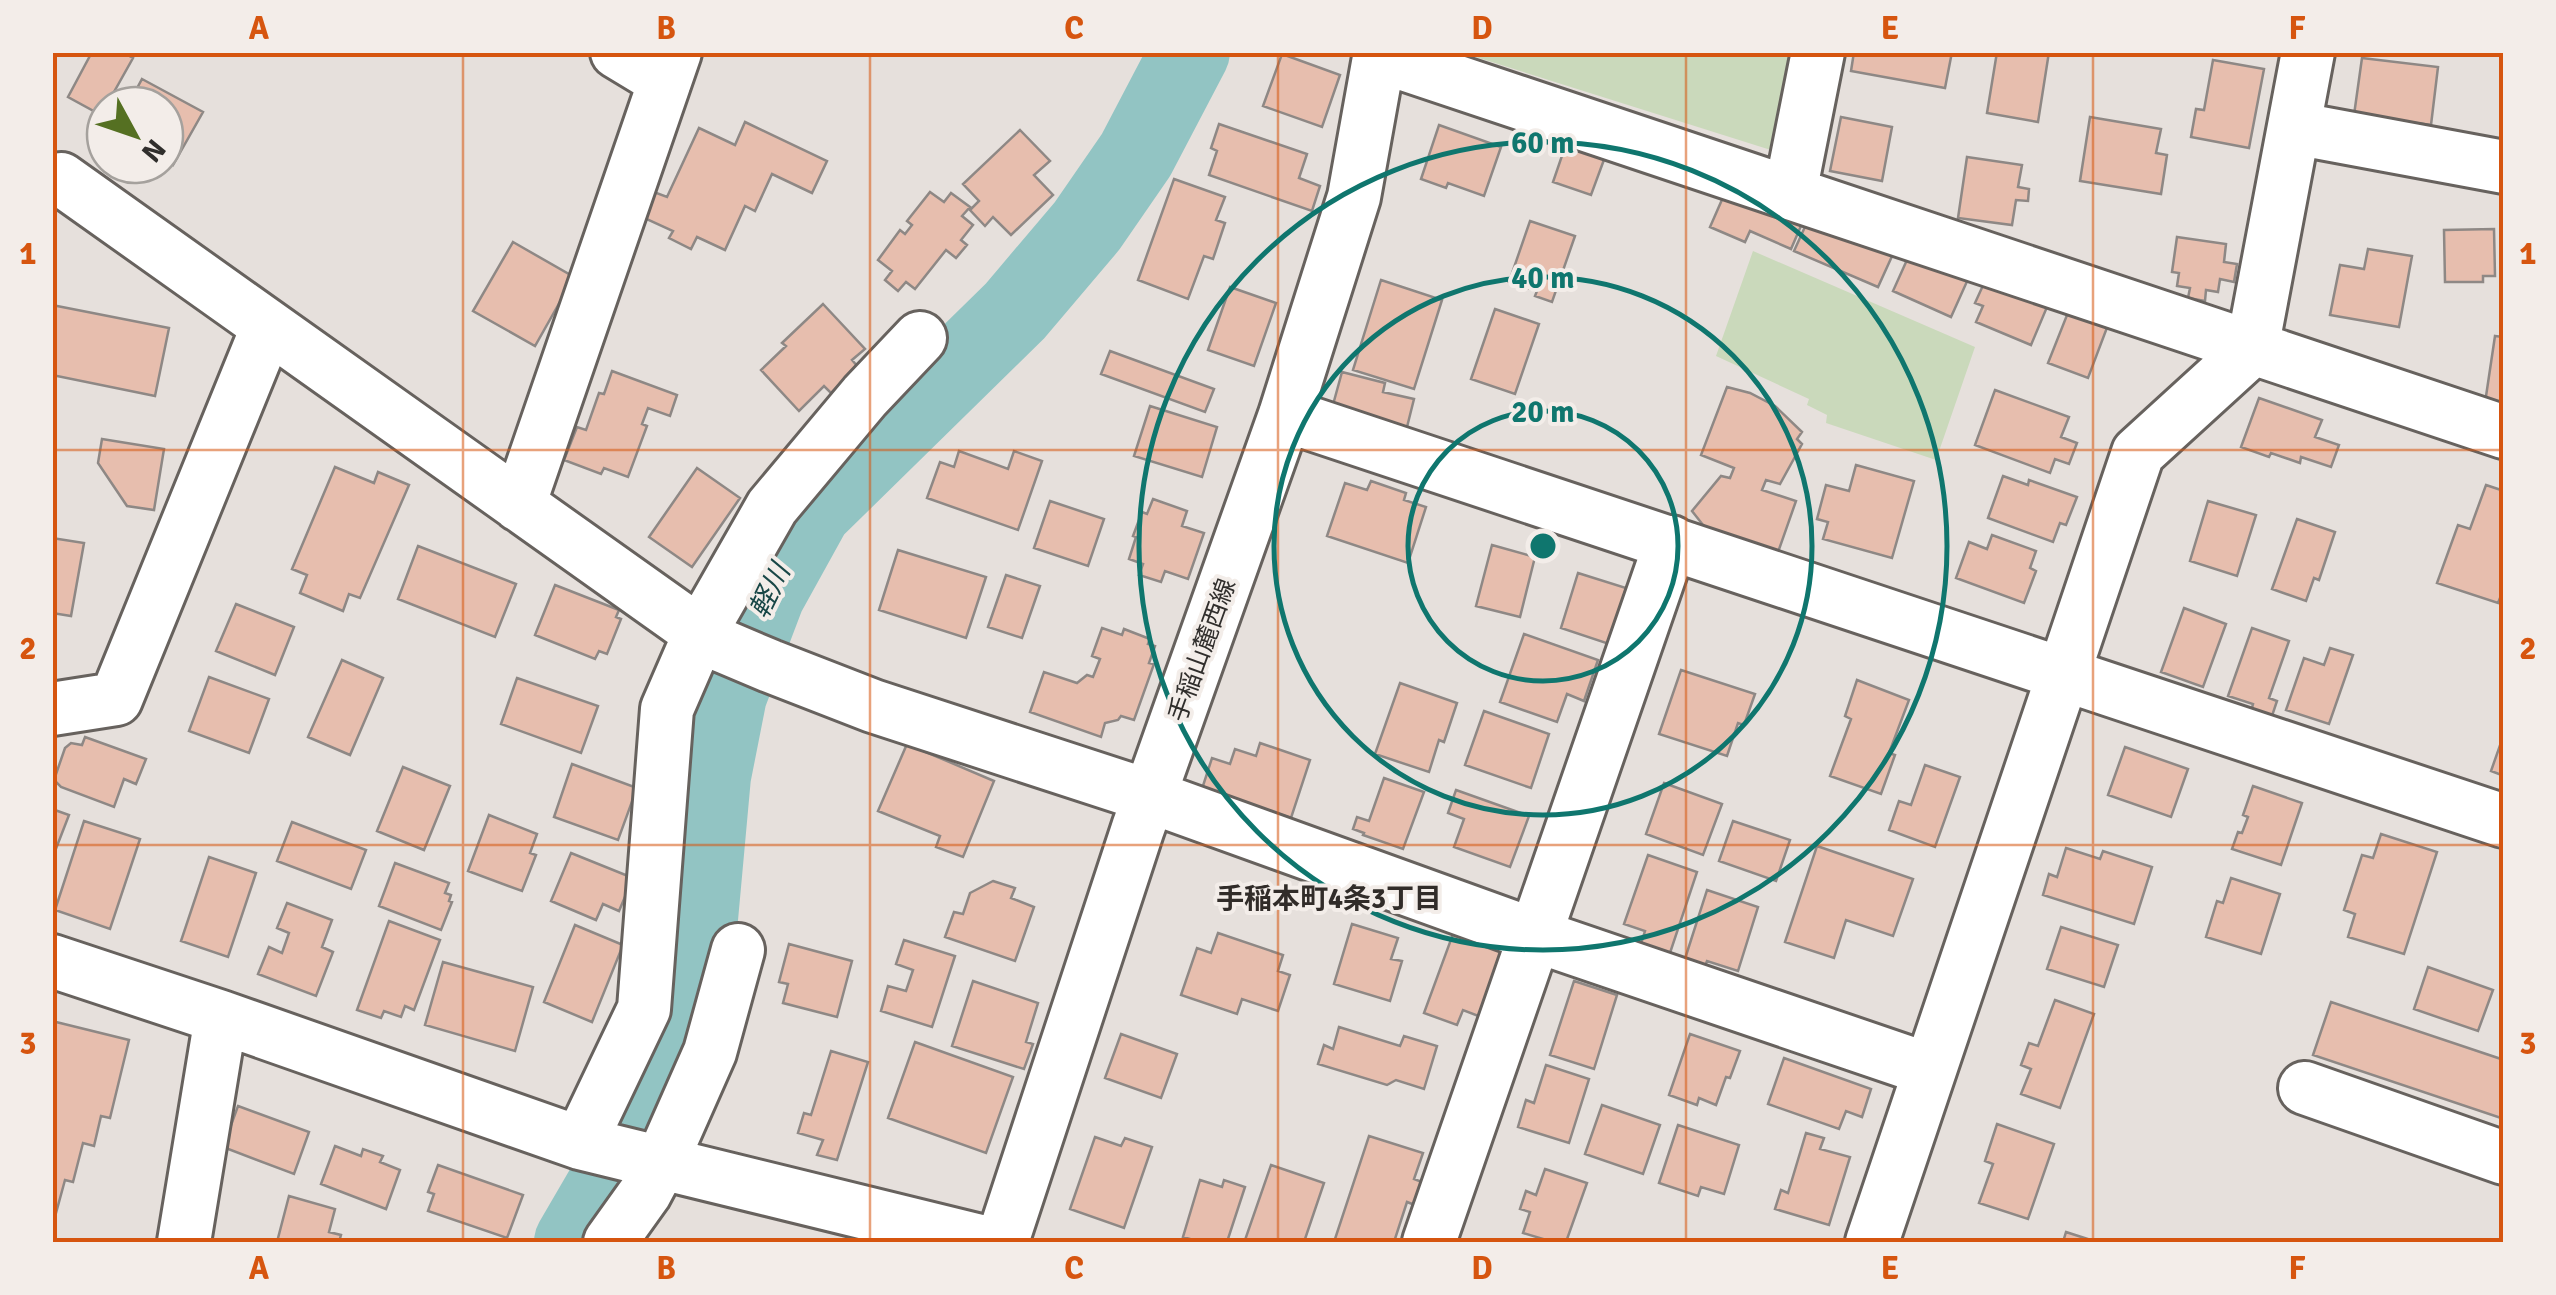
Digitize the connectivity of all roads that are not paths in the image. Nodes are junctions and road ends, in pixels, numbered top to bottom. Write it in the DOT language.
graph roads {
  1 [pos="617,52"];
  2 [pos="1818,52"];
  3 [pos="2308,52"];
  4 [pos="1380,54"];
  5 [pos="670,67"];
  6 [pos="2294,128"];
  7 [pos="2504,167"];
  8 [pos="52,180"];
  9 [pos="1790,193"];
  10 [pos="268,326"];
  11 [pos="920,338"];
  12 [pos="2252,349"];
  13 [pos="1286,415"];
  14 [pos="2504,432"];
  15 [pos="519,505"];
  16 [pos="1671,542"];
  17 [pos="731,649"];
  18 [pos="2063,675"];
  19 [pos="52,709"];
  20 [pos="1150,796"];
  21 [pos="2504,821"];
  22 [pos="1534,935"];
  23 [pos="738,950"];
  24 [pos="52,961"];
  25 [pos="221,1017"];
  26 [pos="1930,1070"];
  27 [pos="2305,1088"];
  28 [pos="580,1143"];
  29 [pos="2504,1158"];
  30 [pos="662,1162"];
  31 [pos="184,1242"];
  32 [pos="610,1242"];
  33 [pos="984,1242"];
  34 [pos="1002,1242"];
  35 [pos="1428,1242"];
  36 [pos="1872,1242"];
  1 -- 5 [label="street"];
  2 -- 9 [label="street"];
  3 -- 6 [label="street"];
  4 -- 9 [label="street"];
  4 -- 13 [label="street, 手稲山麓西線"];
  5 -- 15 [label="street"];
  6 -- 7 [label="street"];
  6 -- 12 [label="street"];
  8 -- 10 [label="street"];
  9 -- 12 [label="street"];
  10 -- 15 [label="street"];
  10 -- 19 [label="street"];
  11 -- 17 [label="street"];
  12 -- 14 [label="street"];
  12 -- 18 [label="street"];
  13 -- 16 [label="street"];
  13 -- 20 [label="street, 手稲山麓西線"];
  15 -- 17 [label="street"];
  16 -- 18 [label="street"];
  16 -- 22 [label="street"];
  17 -- 20 [label="street"];
  17 -- 28 [label="street"];
  18 -- 21 [label="street"];
  18 -- 26 [label="street"];
  20 -- 22 [label="street"];
  20 -- 34 [label="street, 手稲山麓西線"];
  22 -- 26 [label="street"];
  22 -- 35 [label="street"];
  23 -- 30 [label="street"];
  24 -- 25 [label="street"];
  25 -- 28 [label="street"];
  25 -- 31 [label="street"];
  26 -- 36 [label="street"];
  27 -- 29 [label="street"];
  28 -- 30 [label="street"];
  30 -- 32 [label="street"];
  30 -- 33 [label="street"];
}
